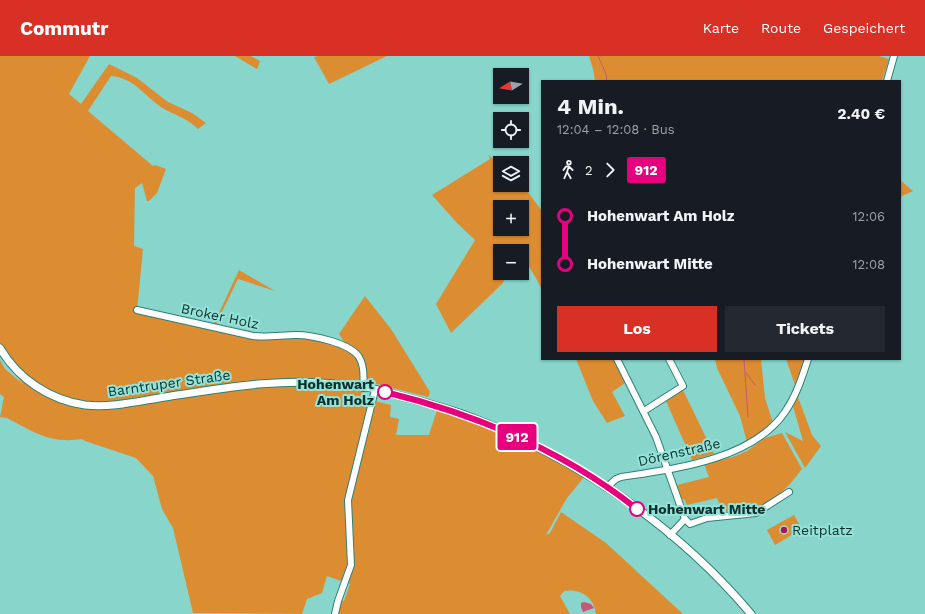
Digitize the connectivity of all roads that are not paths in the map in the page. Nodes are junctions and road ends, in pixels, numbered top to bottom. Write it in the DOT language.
graph roads {
  1 [pos="894,56"];
  2 [pos="887,80"];
  3 [pos="137,310"];
  4 [pos="0,348"];
  5 [pos="618,360"];
  6 [pos="669,360"];
  7 [pos="808,360"];
  8 [pos="363,388"];
  9 [pos="375,390"];
  10 [pos="644,411"];
  11 [pos="667,469"];
  12 [pos="607,487"];
  13 [pos="789,492"];
  14 [pos="685,520"];
  15 [pos="670,535"];
  16 [pos="335,614"];
  17 [pos="751,614"];
  1 -- 2 [label="street"];
  3 -- 8 [label="street, Broker Holz"];
  4 -- 8 [label="main road, Barntruper Straße"];
  5 -- 10 [label="street"];
  6 -- 10 [label="street"];
  7 -- 11 [label="street, Dörenstraße"];
  8 -- 9 [label="main road, Barntruper Straße"];
  9 -- 12 [label="main road, Barntruper Straße"];
  9 -- 16 [label="street"];
  10 -- 11 [label="street"];
  11 -- 12 [label="street, Dörenstraße"];
  11 -- 14 [label="street"];
  12 -- 15 [label="main road, Barntruper Straße"];
  13 -- 14 [label="street"];
  14 -- 15 [label="street"];
  15 -- 17 [label="main road, Barntruper Straße"];
}
